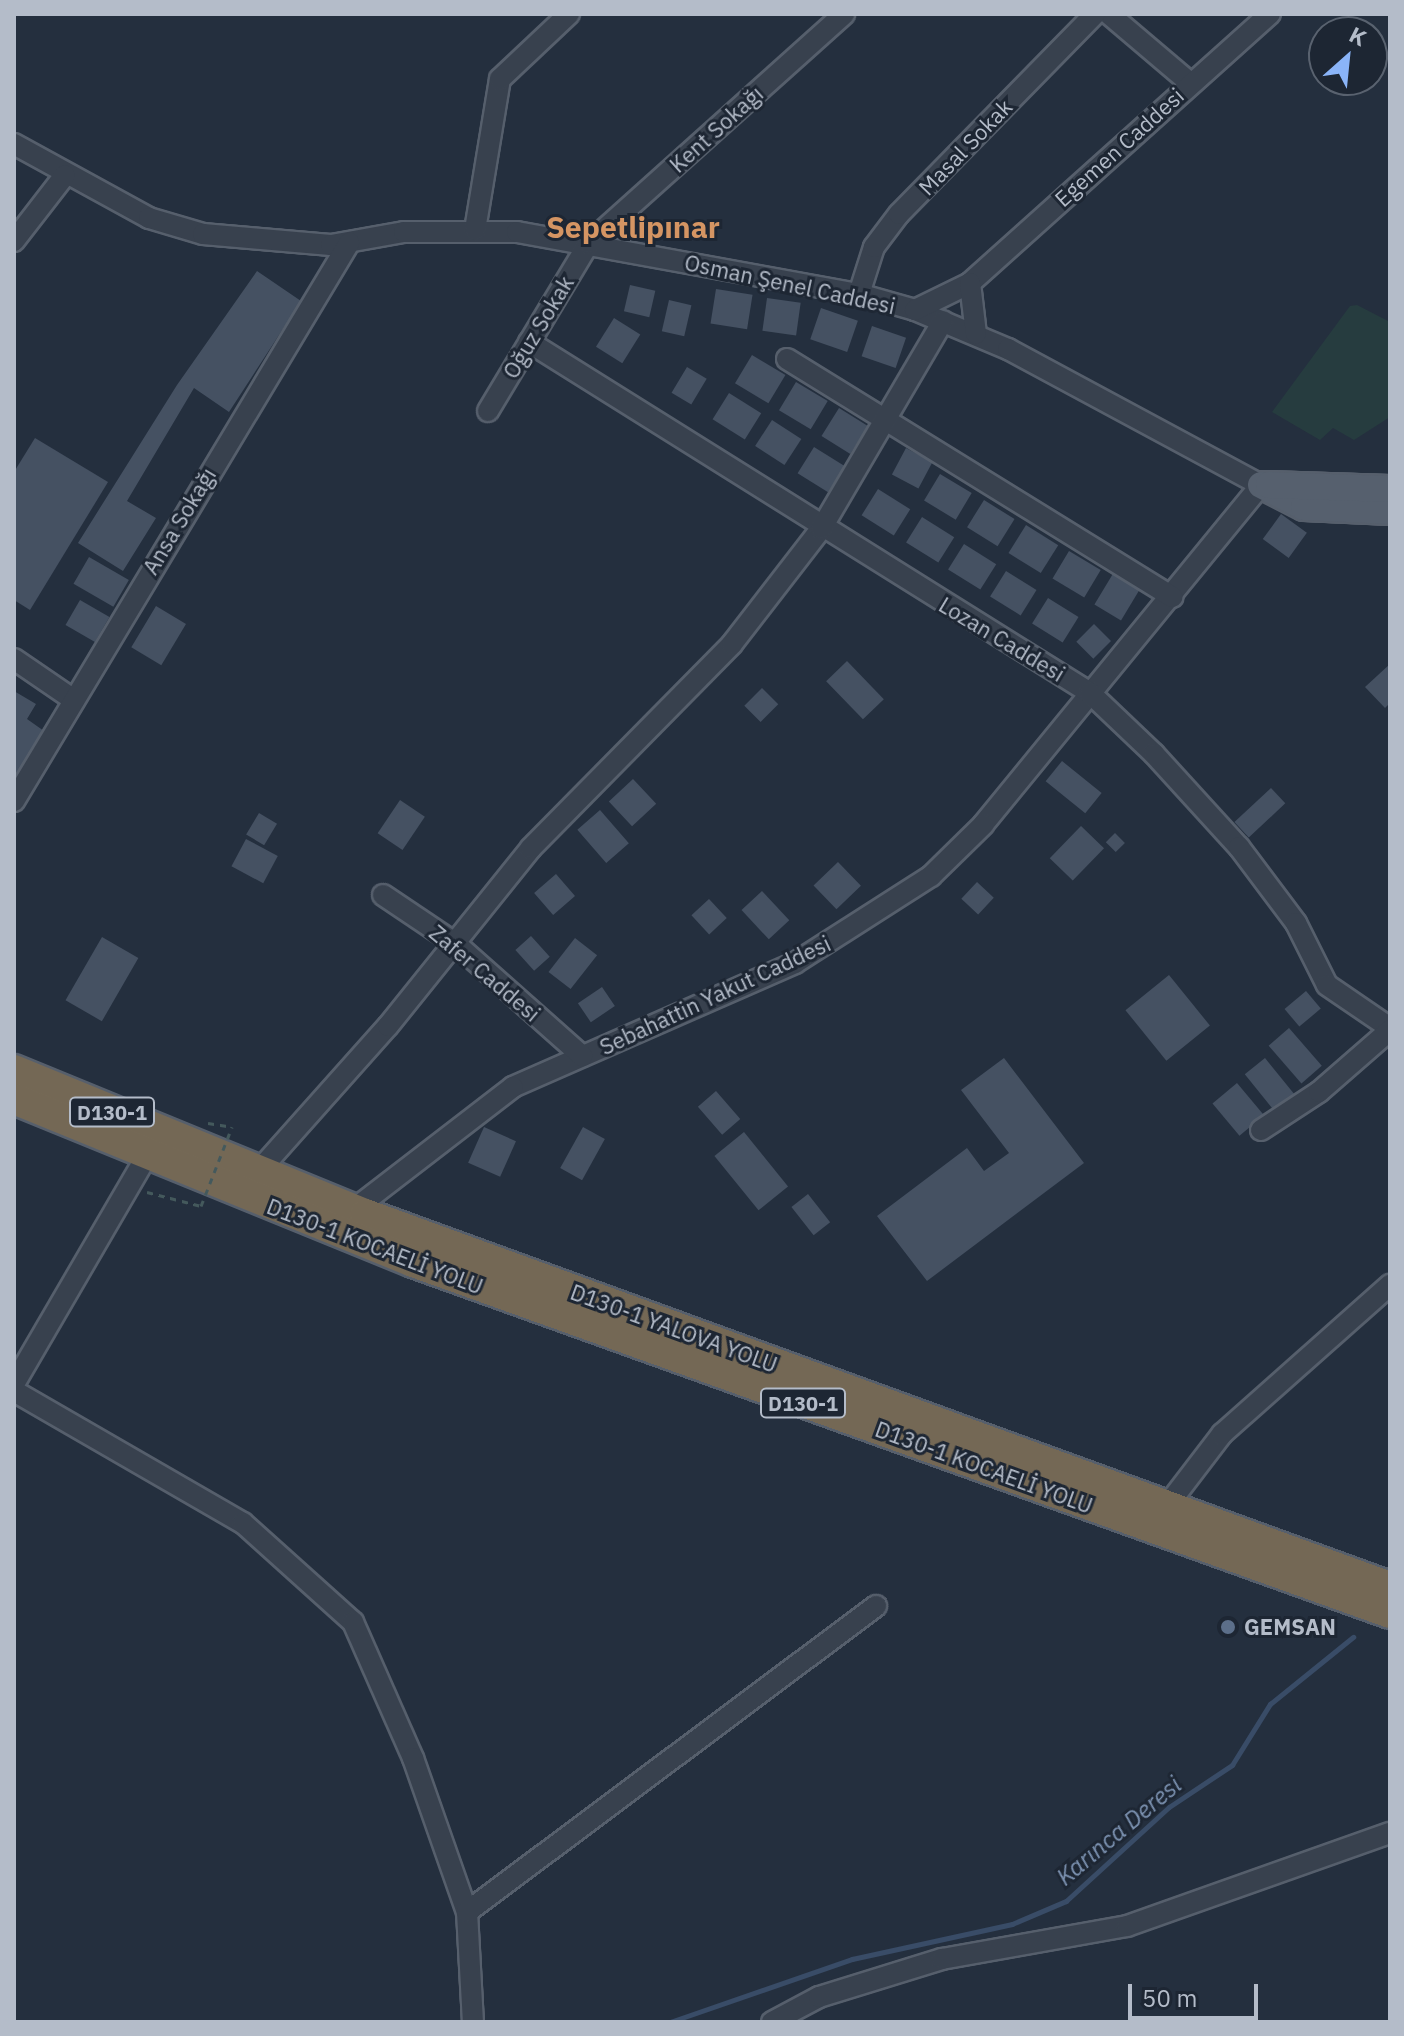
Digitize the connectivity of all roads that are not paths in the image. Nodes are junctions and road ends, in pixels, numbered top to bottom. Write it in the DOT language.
graph roads {
  1 [pos="569,14"];
  2 [pos="844,14"];
  3 [pos="1095,14"];
  4 [pos="1109,14"];
  5 [pos="1270,14"];
  6 [pos="1190,83"];
  7 [pos="14,144"];
  8 [pos="65,175"];
  9 [pos="475,230"];
  10 [pos="14,241"];
  11 [pos="349,243"];
  12 [pos="589,243"];
  13 [pos="970,283"];
  14 [pos="859,294"];
  15 [pos="915,310"];
  16 [pos="943,321"];
  17 [pos="976,334"];
  18 [pos="529,342"];
  19 [pos="787,359"];
  20 [pos="488,411"];
  21 [pos="888,418"];
  22 [pos="1261,485"];
  23 [pos="1390,489"];
  24 [pos="1390,511"];
  25 [pos="821,529"];
  26 [pos="1173,597"];
  27 [pos="14,659"];
  28 [pos="1090,693"];
  29 [pos="74,700"];
  30 [pos="14,801"];
  31 [pos="383,895"];
  32 [pos="456,944"];
  33 [pos="1390,1029"];
  34 [pos="582,1056"];
  35 [pos="14,1058"];
  36 [pos="14,1070"];
  37 [pos="14,1099"];
  38 [pos="1261,1130"];
  39 [pos="148,1154"];
  40 [pos="264,1165"];
  41 [pos="213,1176"];
  42 [pos="358,1206"];
  43 [pos="1390,1285"];
  44 [pos="14,1384"];
  45 [pos="14,1391"];
  46 [pos="1167,1506"];
  47 [pos="1390,1587"];
  48 [pos="876,1606"];
  49 [pos="1390,1613"];
  50 [pos="1390,1833"];
  51 [pos="467,1912"];
  52 [pos="473,2022"];
  53 [pos="772,2022"];
  1 -- 9 [label="street"];
  2 -- 12 [label="street, Kent Sokağı"];
  3 -- 14 [label="street, Masal Sokak"];
  4 -- 6 [label="street"];
  5 -- 6 [label="street, Egemen Caddesi"];
  6 -- 13 [label="street, Egemen Caddesi"];
  7 -- 8 [label="street, Osman Şenel Caddesi"];
  8 -- 10 [label="street"];
  8 -- 11 [label="street, Osman Şenel Caddesi"];
  9 -- 11 [label="street, Osman Şenel Caddesi"];
  9 -- 12 [label="street, Osman Şenel Caddesi"];
  11 -- 29 [label="street, Ansa Sokağı"];
  12 -- 14 [label="street, Osman Şenel Caddesi"];
  12 -- 18 [label="street, Oğuz Sokak"];
  13 -- 15 [label="street, Egemen Caddesi"];
  13 -- 17 [label="street"];
  14 -- 15 [label="street, Osman Şenel Caddesi"];
  15 -- 16 [label="street, Osman Şenel Caddesi"];
  16 -- 17 [label="street, Osman Şenel Caddesi"];
  16 -- 21 [label="street"];
  17 -- 22 [label="street, Osman Şenel Caddesi"];
  18 -- 20 [label="street, Oğuz Sokak"];
  18 -- 25 [label="street, Lozan Caddesi"];
  19 -- 21 [label="street"];
  21 -- 25 [label="street"];
  21 -- 26 [label="street"];
  22 -- 23 [label="main road, Osman Şenel Caddesi"];
  22 -- 24 [label="main road, Osman Şenel Caddesi"];
  22 -- 26 [label="street, Sebahattin Yakut Caddesi"];
  25 -- 28 [label="street, Lozan Caddesi"];
  25 -- 32 [label="street"];
  26 -- 28 [label="street, Sebahattin Yakut Caddesi"];
  27 -- 29 [label="street"];
  28 -- 33 [label="street, Lozan Caddesi"];
  28 -- 34 [label="street, Sebahattin Yakut Caddesi"];
  29 -- 30 [label="street, Ansa Sokağı"];
  31 -- 32 [label="street, Zafer Caddesi"];
  32 -- 34 [label="street, Zafer Caddesi"];
  32 -- 40 [label="street"];
  33 -- 38 [label="street"];
  34 -- 42 [label="street, Sebahattin Yakut Caddesi"];
  35 -- 40 [label="street"];
  36 -- 41 [label="highway, D130-1 YALOVA YOLU / D130-1"];
  37 -- 39 [label="highway, D130-1"];
  39 -- 41 [label="highway, D130-1"];
  39 -- 44 [label="street"];
  40 -- 42 [label="street"];
  41 -- 42 [label="highway, D130-1 YALOVA YOLU / D130-1"];
  41 -- 49 [label="highway, D130-1 KOCAELİ YOLU / D130-1"];
  42 -- 46 [label="highway, D130-1 YALOVA YOLU / D130-1"];
  43 -- 46 [label="street"];
  45 -- 51 [label="street"];
  46 -- 47 [label="highway, D130-1 YALOVA YOLU / D130-1"];
  48 -- 51 [label="street"];
  50 -- 53 [label="street"];
  51 -- 52 [label="street"];
}
